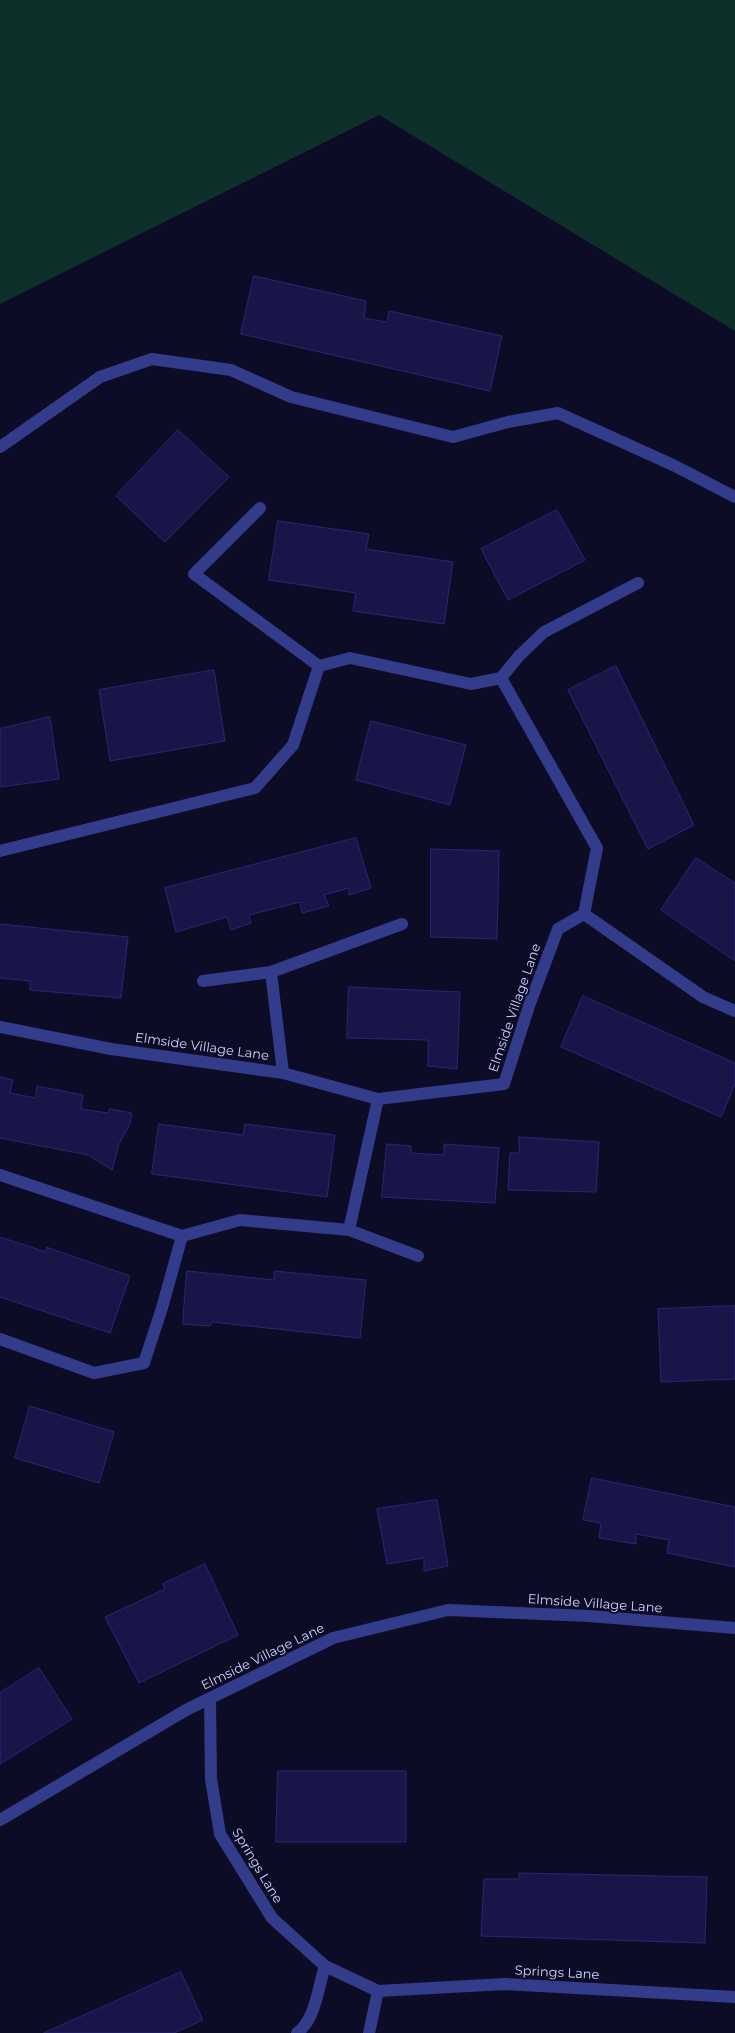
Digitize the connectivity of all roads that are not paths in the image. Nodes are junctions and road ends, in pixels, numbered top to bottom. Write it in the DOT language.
graph roads {
  1 [pos="0,447"];
  2 [pos="735,497"];
  3 [pos="260,508"];
  4 [pos="638,583"];
  5 [pos="319,666"];
  6 [pos="501,678"];
  7 [pos="0,851"];
  8 [pos="584,914"];
  9 [pos="402,924"];
  10 [pos="272,972"];
  11 [pos="204,981"];
  12 [pos="735,1011"];
  13 [pos="0,1027"];
  14 [pos="283,1073"];
  15 [pos="378,1099"];
  16 [pos="0,1175"];
  17 [pos="349,1230"];
  18 [pos="182,1236"];
  19 [pos="418,1256"];
  20 [pos="0,1339"];
  21 [pos="735,1628"];
  22 [pos="210,1699"];
  23 [pos="0,1820"];
  24 [pos="325,1966"];
  25 [pos="378,1991"];
  26 [pos="735,1996"];
  27 [pos="297,2033"];
  28 [pos="369,2033"];
  1 -- 2 [label="street"];
  3 -- 5 [label="street"];
  4 -- 6 [label="street"];
  5 -- 6 [label="street"];
  5 -- 7 [label="street"];
  6 -- 8 [label="street"];
  8 -- 12 [label="street"];
  8 -- 15 [label="street, Elmside Village Lane"];
  9 -- 10 [label="street"];
  10 -- 11 [label="street"];
  10 -- 14 [label="street"];
  13 -- 14 [label="street, Elmside Village Lane"];
  14 -- 15 [label="street, Elmside Village Lane"];
  15 -- 17 [label="street"];
  16 -- 18 [label="street"];
  17 -- 18 [label="street"];
  17 -- 19 [label="street"];
  18 -- 20 [label="street"];
  21 -- 22 [label="street, Elmside Village Lane"];
  22 -- 23 [label="street, Elmside Village Lane"];
  22 -- 24 [label="street, Springs Lane"];
  24 -- 25 [label="street, Springs Lane"];
  24 -- 27 [label="street"];
  25 -- 26 [label="street, Springs Lane"];
  25 -- 28 [label="street"];
}
